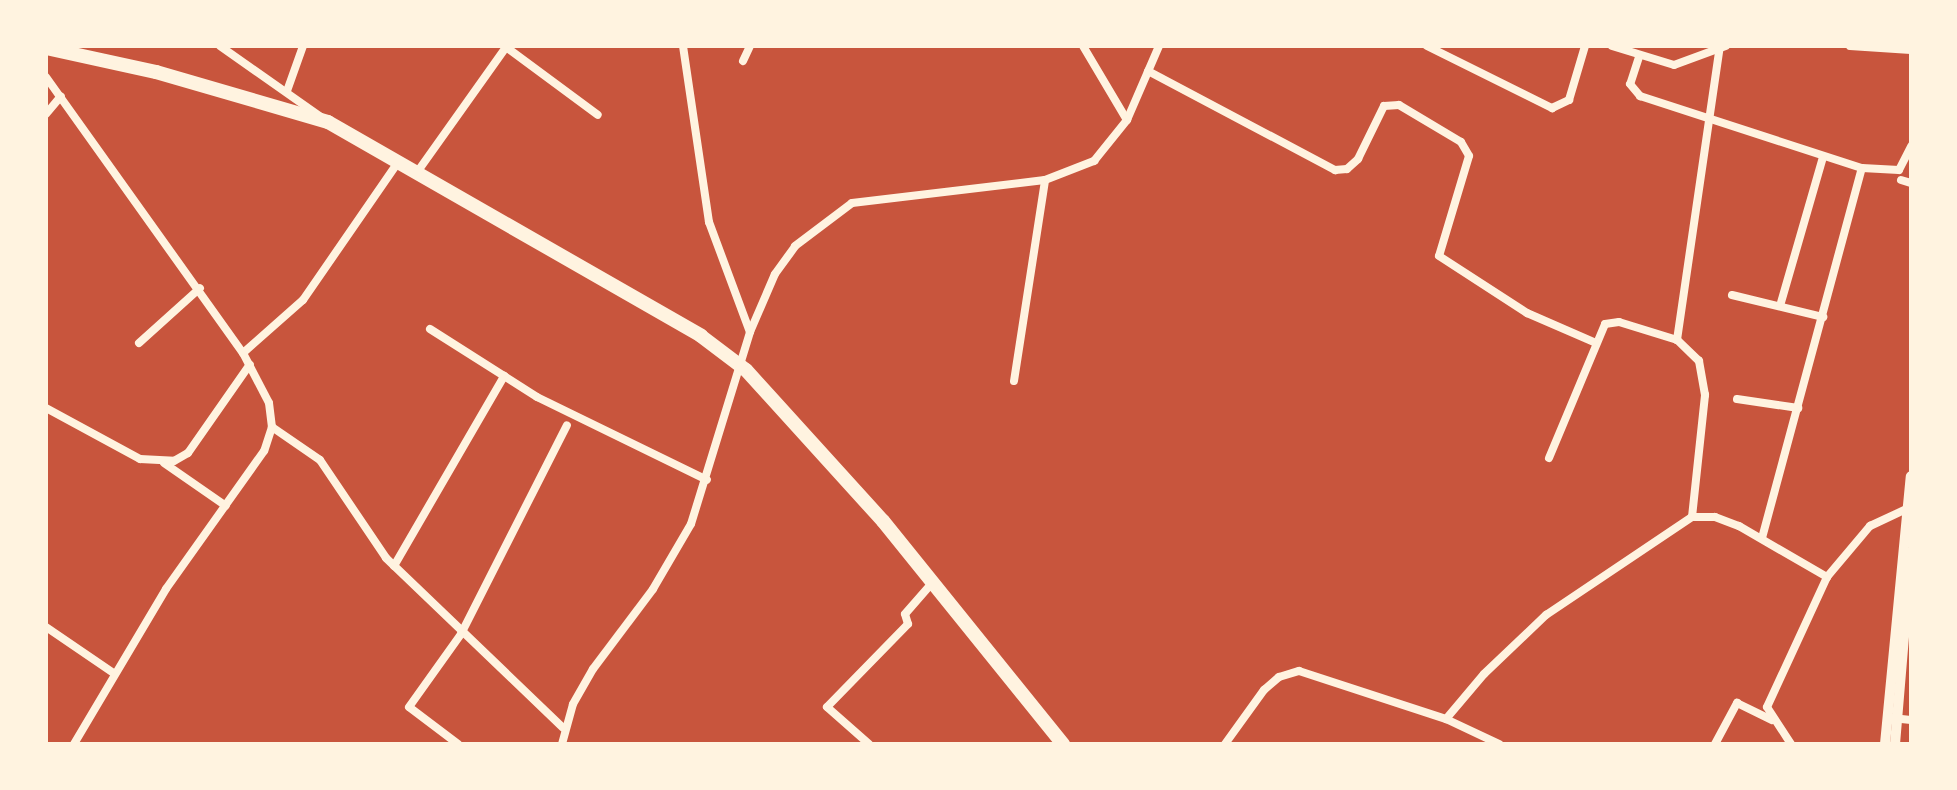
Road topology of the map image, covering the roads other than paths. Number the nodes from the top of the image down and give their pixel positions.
1 (220, 46) edge
2 (303, 46) edge
3 (683, 46) edge
4 (750, 46) edge
5 (1083, 46) edge
6 (1159, 46) edge
7 (1427, 46) edge
8 (1585, 46) edge
9 (1612, 46) edge
10 (1723, 46) edge
11 (1850, 46) edge
12 (48, 47) edge
13 (506, 47) edge
14 (1911, 50) edge
15 (1639, 57) junction
16 (743, 61) dead end
17 (1148, 71) junction
18 (46, 77) edge
19 (287, 91) junction
20 (61, 96) junction
21 (46, 114) edge
22 (598, 115) dead end
23 (1707, 118) junction
24 (1127, 120) junction
25 (328, 122) junction
26 (1911, 146) edge
27 (1823, 157) junction
28 (399, 161) junction
29 (1862, 168) junction
30 (418, 171) junction
31 (1045, 180) junction
32 (200, 288) junction
33 (1732, 295) dead end
34 (1780, 306) junction
35 (1823, 317) junction
36 (430, 329) dead end
37 (750, 332) junction
38 (1677, 340) junction
39 (139, 343) dead end
40 (1596, 343) junction
41 (243, 353) junction
42 (250, 364) junction
43 (741, 365) junction
44 (504, 376) junction
45 (1014, 381) dead end
46 (1737, 399) dead end
47 (46, 408) edge
48 (1798, 408) junction
49 (567, 425) dead end
50 (272, 427) junction
51 (1549, 458) dead end
52 (164, 463) junction
53 (1911, 476) edge
54 (707, 480) junction
55 (226, 506) junction
56 (1905, 510) junction
57 (1692, 517) junction
58 (1762, 538) junction
59 (1911, 552) edge
60 (394, 566) junction
61 (1827, 577) junction
62 (932, 583) junction
63 (46, 627) edge
64 (461, 634) junction
65 (115, 674) junction
66 (1892, 718) junction
67 (1446, 719) junction
68 (1772, 720) junction
69 (1911, 720) edge
70 (563, 728) junction
71 (74, 744) edge
72 (458, 744) edge
73 (562, 744) edge
74 (869, 744) edge
75 (1063, 744) edge
76 (1225, 744) edge
77 (1499, 744) edge
78 (1715, 744) edge
79 (1791, 744) edge
80 (1885, 744) edge
81 (1895, 744) edge

1 - 19 street
2 - 19 street
3 - 37 street
4 - 16 street
5 - 24 street
6 - 17 street
7 - 8 street
9 - 15 street
10 - 15 street
10 - 23 street
11 - 14 street
12 - 25 main road
13 - 22 street
13 - 30 street
15 - 23 street
17 - 24 street
17 - 40 street
18 - 20 street
19 - 25 street
20 - 21 street
20 - 32 street
23 - 27 street
23 - 38 street
24 - 31 street
25 - 28 main road
26 - 29 street
27 - 29 street
27 - 34 street
28 - 30 main road
28 - 41 street
29 - 35 street
30 - 43 main road
31 - 37 street
31 - 45 street
32 - 39 street
32 - 41 street
33 - 34 street
34 - 35 street
35 - 48 street
36 - 44 street
37 - 43 street
38 - 40 street
38 - 57 street
40 - 51 street
41 - 42 street
42 - 50 street
42 - 52 street
43 - 54 street
43 - 62 main road
44 - 54 street
44 - 60 street
46 - 48 street
47 - 52 street
48 - 58 street
49 - 64 street
50 - 55 street
50 - 60 street
52 - 55 street
53 - 56 street
54 - 70 street
55 - 65 street
56 - 61 street
56 - 66 street
57 - 58 street
57 - 67 street
58 - 61 street
59 - 66 street
60 - 64 street
61 - 68 street
62 - 74 street
62 - 75 main road
63 - 65 street
64 - 70 street
64 - 72 street
65 - 71 street
66 - 69 street
66 - 80 street
66 - 81 street
67 - 76 street
67 - 77 street
68 - 78 street
68 - 79 street
70 - 73 street

